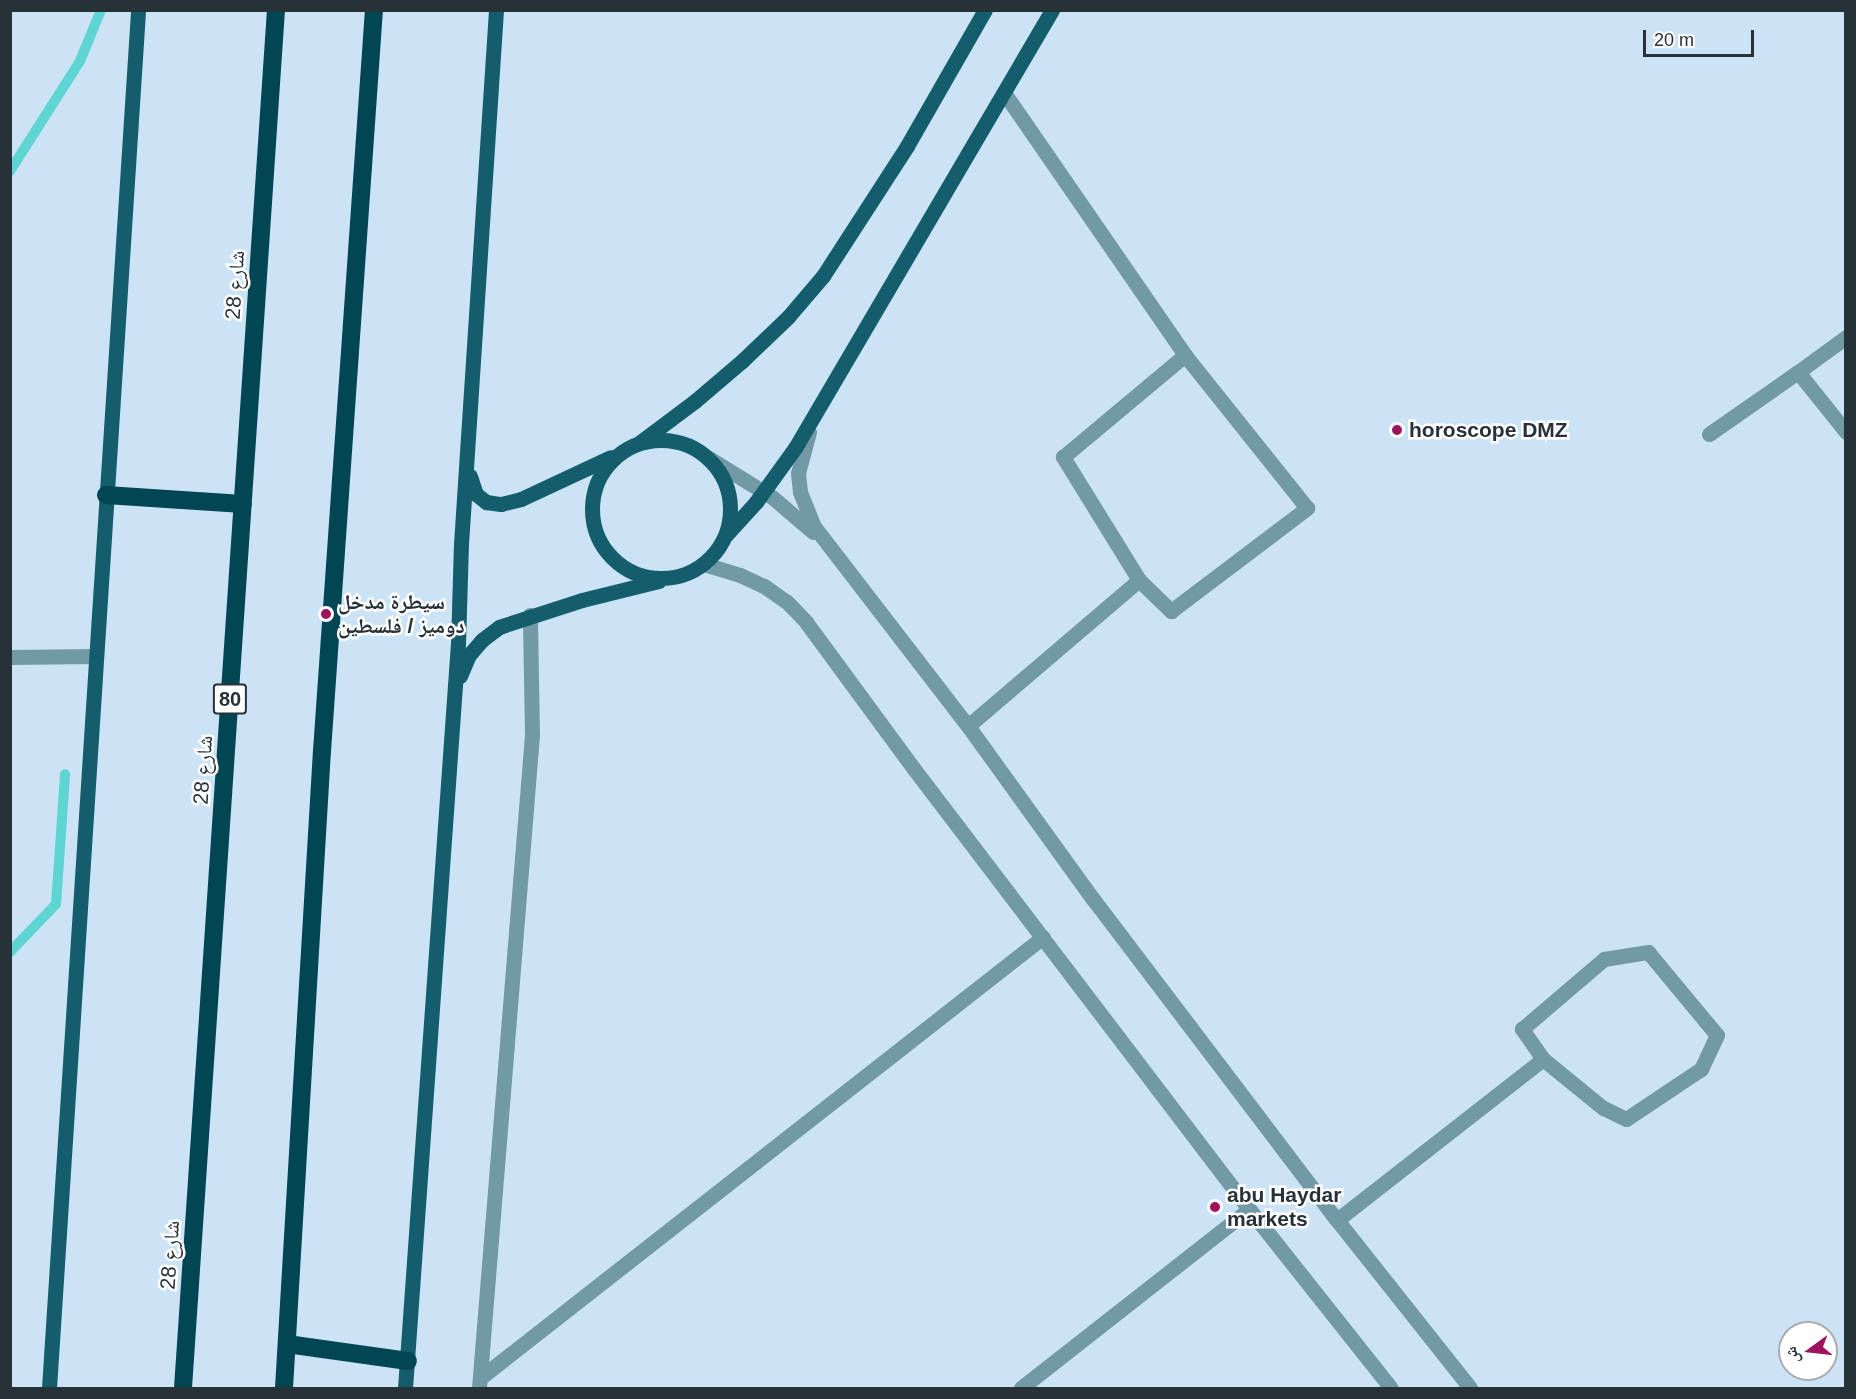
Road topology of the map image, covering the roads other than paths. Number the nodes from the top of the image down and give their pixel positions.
1 (138, 10) edge
2 (276, 10) edge
3 (374, 10) edge
4 (496, 10) edge
5 (985, 10) edge
6 (1052, 10) edge
7 (1004, 93) junction
8 (1845, 337) edge
9 (1185, 355) junction
10 (1798, 372) junction
11 (813, 419) junction
12 (1845, 432) edge
13 (1709, 434) dead end
14 (468, 435) junction
15 (639, 443) junction
16 (619, 453) junction
17 (707, 457) junction
18 (764, 491) junction
19 (106, 495) junction
20 (243, 504) junction
21 (726, 535) junction
22 (704, 564) junction
23 (846, 567) junction
24 (672, 578) junction
25 (1139, 580) junction
26 (530, 615) junction
27 (95, 656) junction
28 (10, 657) edge
29 (453, 708) junction
30 (968, 726) junction
31 (1043, 937) junction
32 (1543, 1059) junction
33 (1249, 1209) junction
34 (1337, 1220) junction
35 (287, 1344) junction
36 (408, 1360) junction
37 (480, 1383) edge
38 (49, 1389) edge
39 (183, 1389) edge
40 (284, 1389) edge
41 (405, 1389) edge
42 (1021, 1389) edge
43 (1391, 1389) edge
44 (1470, 1389) edge

1 - 19 main road
2 - 20 highway, شارع 28 / 80
3 - 35 highway
4 - 14 main road
5 - 15 main road
6 - 7 main road
7 - 9 street
7 - 11 main road
8 - 10 street
9 - 25 street
9 - 25 street
10 - 12 street
10 - 13 street
11 - 18 main road
11 - 23 street
14 - 16 main road
14 - 29 main road
15 - 16 main road
15 - 17 main road
16 - 24 main road
17 - 18 street
17 - 21 main road
18 - 21 main road
18 - 23 street
19 - 20 highway
19 - 27 main road
20 - 39 highway, شارع 28 / 80
21 - 22 main road
22 - 24 main road
22 - 31 street
23 - 30 street
24 - 26 main road
25 - 30 street
26 - 29 main road
26 - 37 street
27 - 28 street
27 - 38 main road
29 - 36 main road
30 - 34 street
31 - 33 street
31 - 37 street
32 - 32 street
32 - 34 street
33 - 42 street
33 - 43 street
34 - 44 street
35 - 36 highway
35 - 40 highway
36 - 41 main road

